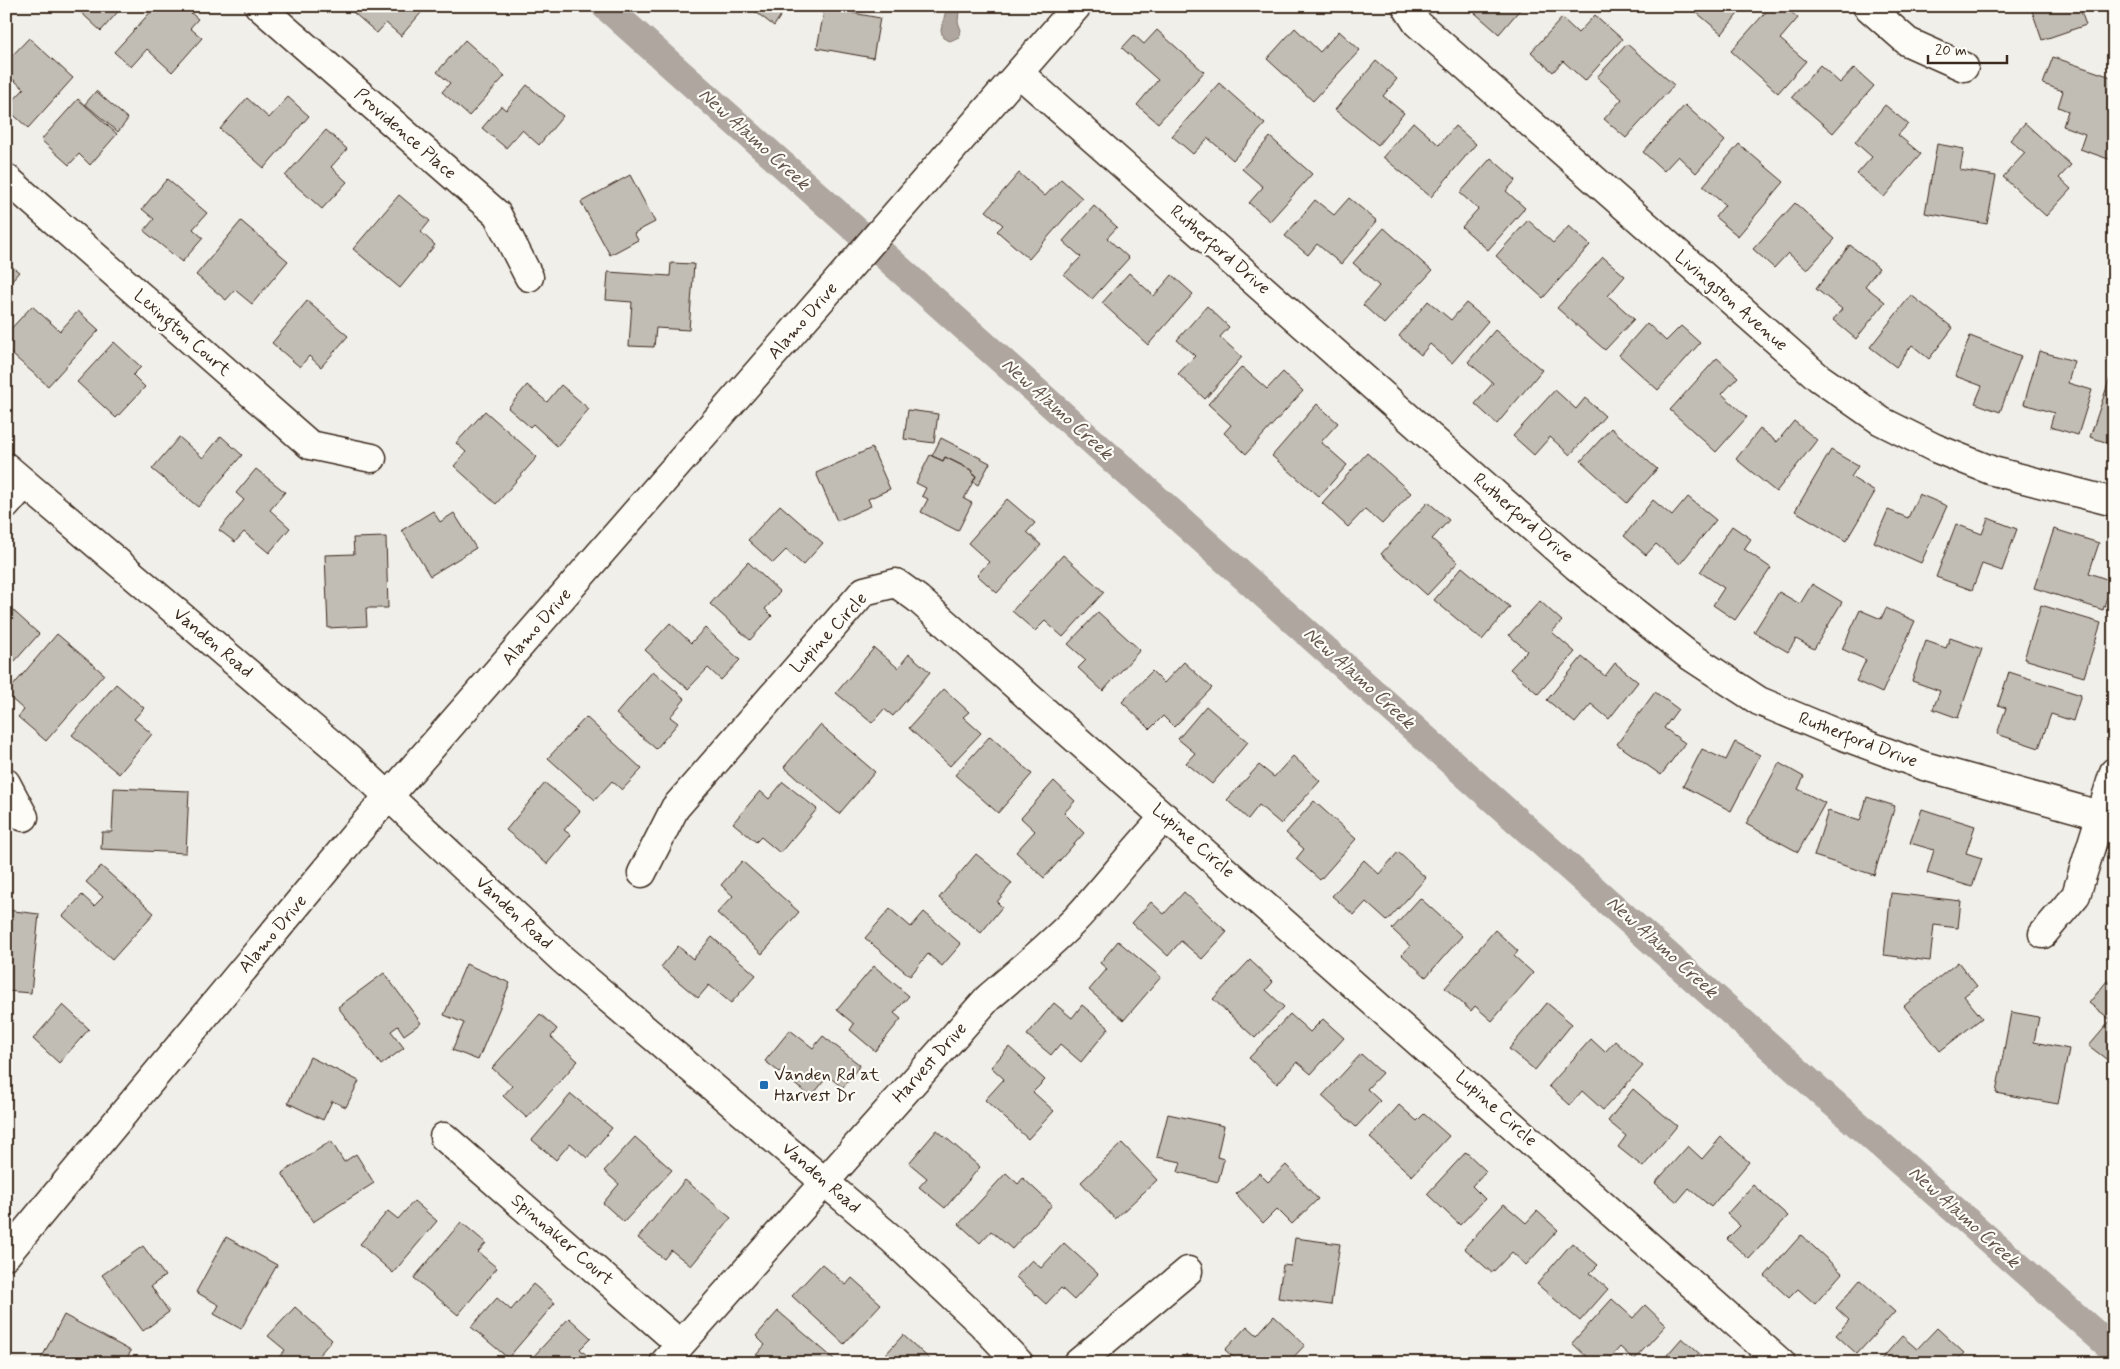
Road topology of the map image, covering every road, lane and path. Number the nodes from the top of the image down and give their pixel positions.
1 (258, 6) edge
2 (1077, 6) edge
3 (1406, 6) edge
4 (1867, 6) edge
5 (1964, 67) dead end
6 (1019, 73) junction
7 (6, 178) edge
8 (529, 277) dead end
9 (372, 458) dead end
10 (16, 475) edge
11 (2114, 502) edge
12 (6, 505) edge
13 (2114, 772) edge
14 (6, 783) edge
15 (389, 796) junction
16 (24, 817) dead end
17 (1165, 817) junction
18 (2108, 817) edge
19 (642, 873) dead end
20 (2043, 934) dead end
21 (444, 1136) dead end
22 (825, 1181) junction
23 (6, 1255) edge
24 (1188, 1271) dead end
25 (672, 1353) edge
26 (1019, 1363) edge
27 (1078, 1363) edge
28 (1781, 1363) edge

1 - 8 street, Providence Place
2 - 6 street, Alamo Drive
3 - 11 street, Livingston Avenue
4 - 5 street
6 - 15 street, Alamo Drive
6 - 18 street, Rutherford Drive
7 - 9 street, Lexington Court
10 - 12 street
10 - 15 street, Vanden Road
13 - 18 street
14 - 16 street
15 - 22 street, Vanden Road
15 - 23 street, Alamo Drive
17 - 19 street, Lupine Circle
17 - 22 street, Harvest Drive
17 - 28 street, Lupine Circle
18 - 20 street
21 - 25 street, Spinnaker Court
22 - 25 street, Harvest Drive
22 - 26 street, Vanden Road
24 - 27 street

